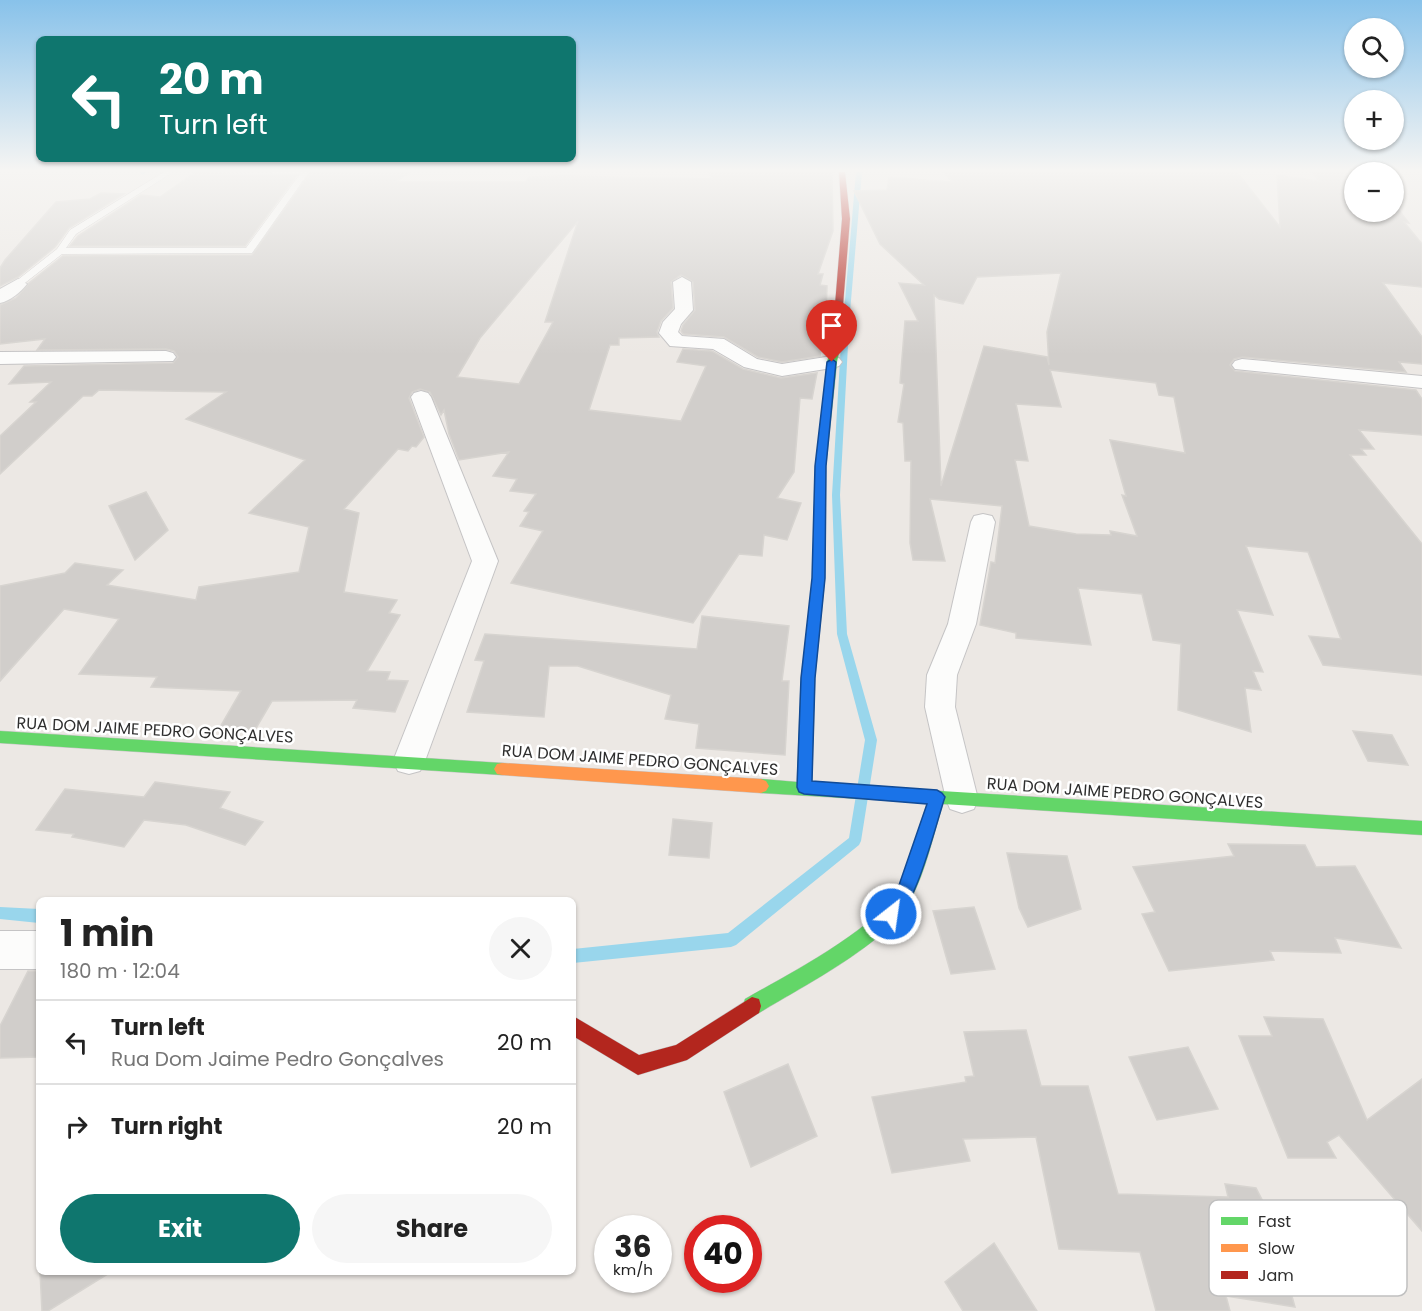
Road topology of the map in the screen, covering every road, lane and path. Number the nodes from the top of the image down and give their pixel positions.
1 (72, 233) edge
2 (262, 233) edge
3 (845, 233) edge
4 (60, 251) junction
5 (682, 282) dead end
6 (18, 284) joint
7 (0, 298) edge
8 (166, 357) dead end
9 (0, 358) edge
10 (832, 362) junction
11 (1242, 364) dead end
12 (1422, 382) edge
13 (421, 397) dead end
14 (983, 522) dead end
15 (0, 737) edge
16 (409, 761) junction
17 (809, 788) junction
18 (942, 798) junction
19 (1422, 828) edge
20 (0, 950) edge
21 (36, 950) edge
22 (576, 1027) edge

1 - 4 lane
2 - 4 lane
3 - 10 street
4 - 6 lane
5 - 10 street
6 - 7 street
8 - 9 street
10 - 17 street
11 - 12 street
13 - 16 street
14 - 18 street
15 - 16 street, RUA DOM JAIME PEDRO GONÇALVES
16 - 17 street, RUA DOM JAIME PEDRO GONÇALVES
17 - 18 street, RUA DOM JAIME PEDRO GONÇALVES
18 - 19 street, RUA DOM JAIME PEDRO GONÇALVES
18 - 22 street
20 - 21 street

